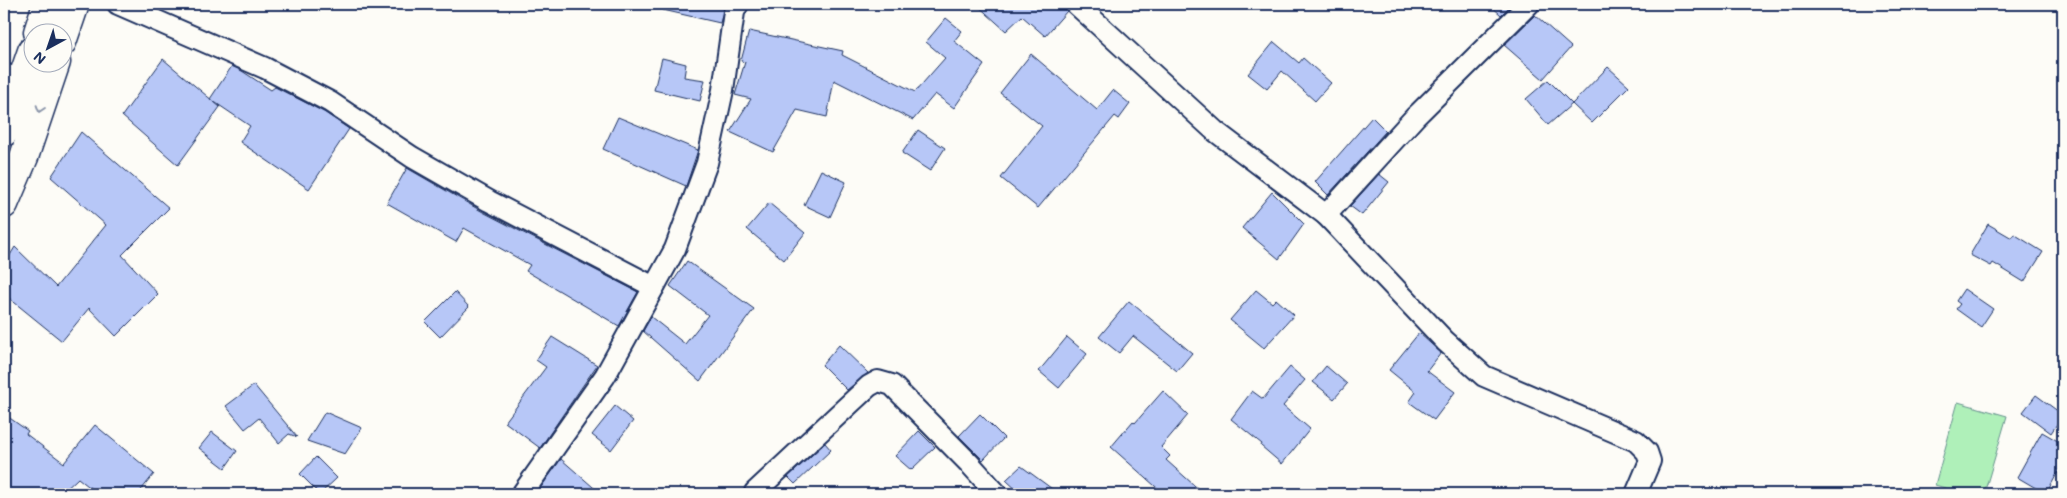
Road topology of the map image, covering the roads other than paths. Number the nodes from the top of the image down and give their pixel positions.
1 (47, 4) edge
2 (75, 4) edge
3 (118, 4) edge
4 (738, 4) edge
5 (1076, 4) edge
6 (1529, 4) edge
7 (41, 22) edge
8 (69, 22) edge
9 (22, 65) edge
10 (51, 72) edge
11 (13, 78) edge
12 (4, 132) edge
13 (14, 153) edge
14 (4, 204) edge
15 (1326, 216) junction
16 (654, 286) junction
17 (754, 492) dead end
18 (522, 494) edge
19 (997, 494) edge
20 (1636, 494) edge

1 - 7 highway
2 - 8 highway
3 - 16 street
4 - 16 street
5 - 15 street
6 - 15 street
9 - 11 highway
10 -> 13 highway
11 - 12 highway
13 - 14 highway
15 - 20 street
16 - 18 street
17 - 19 street

